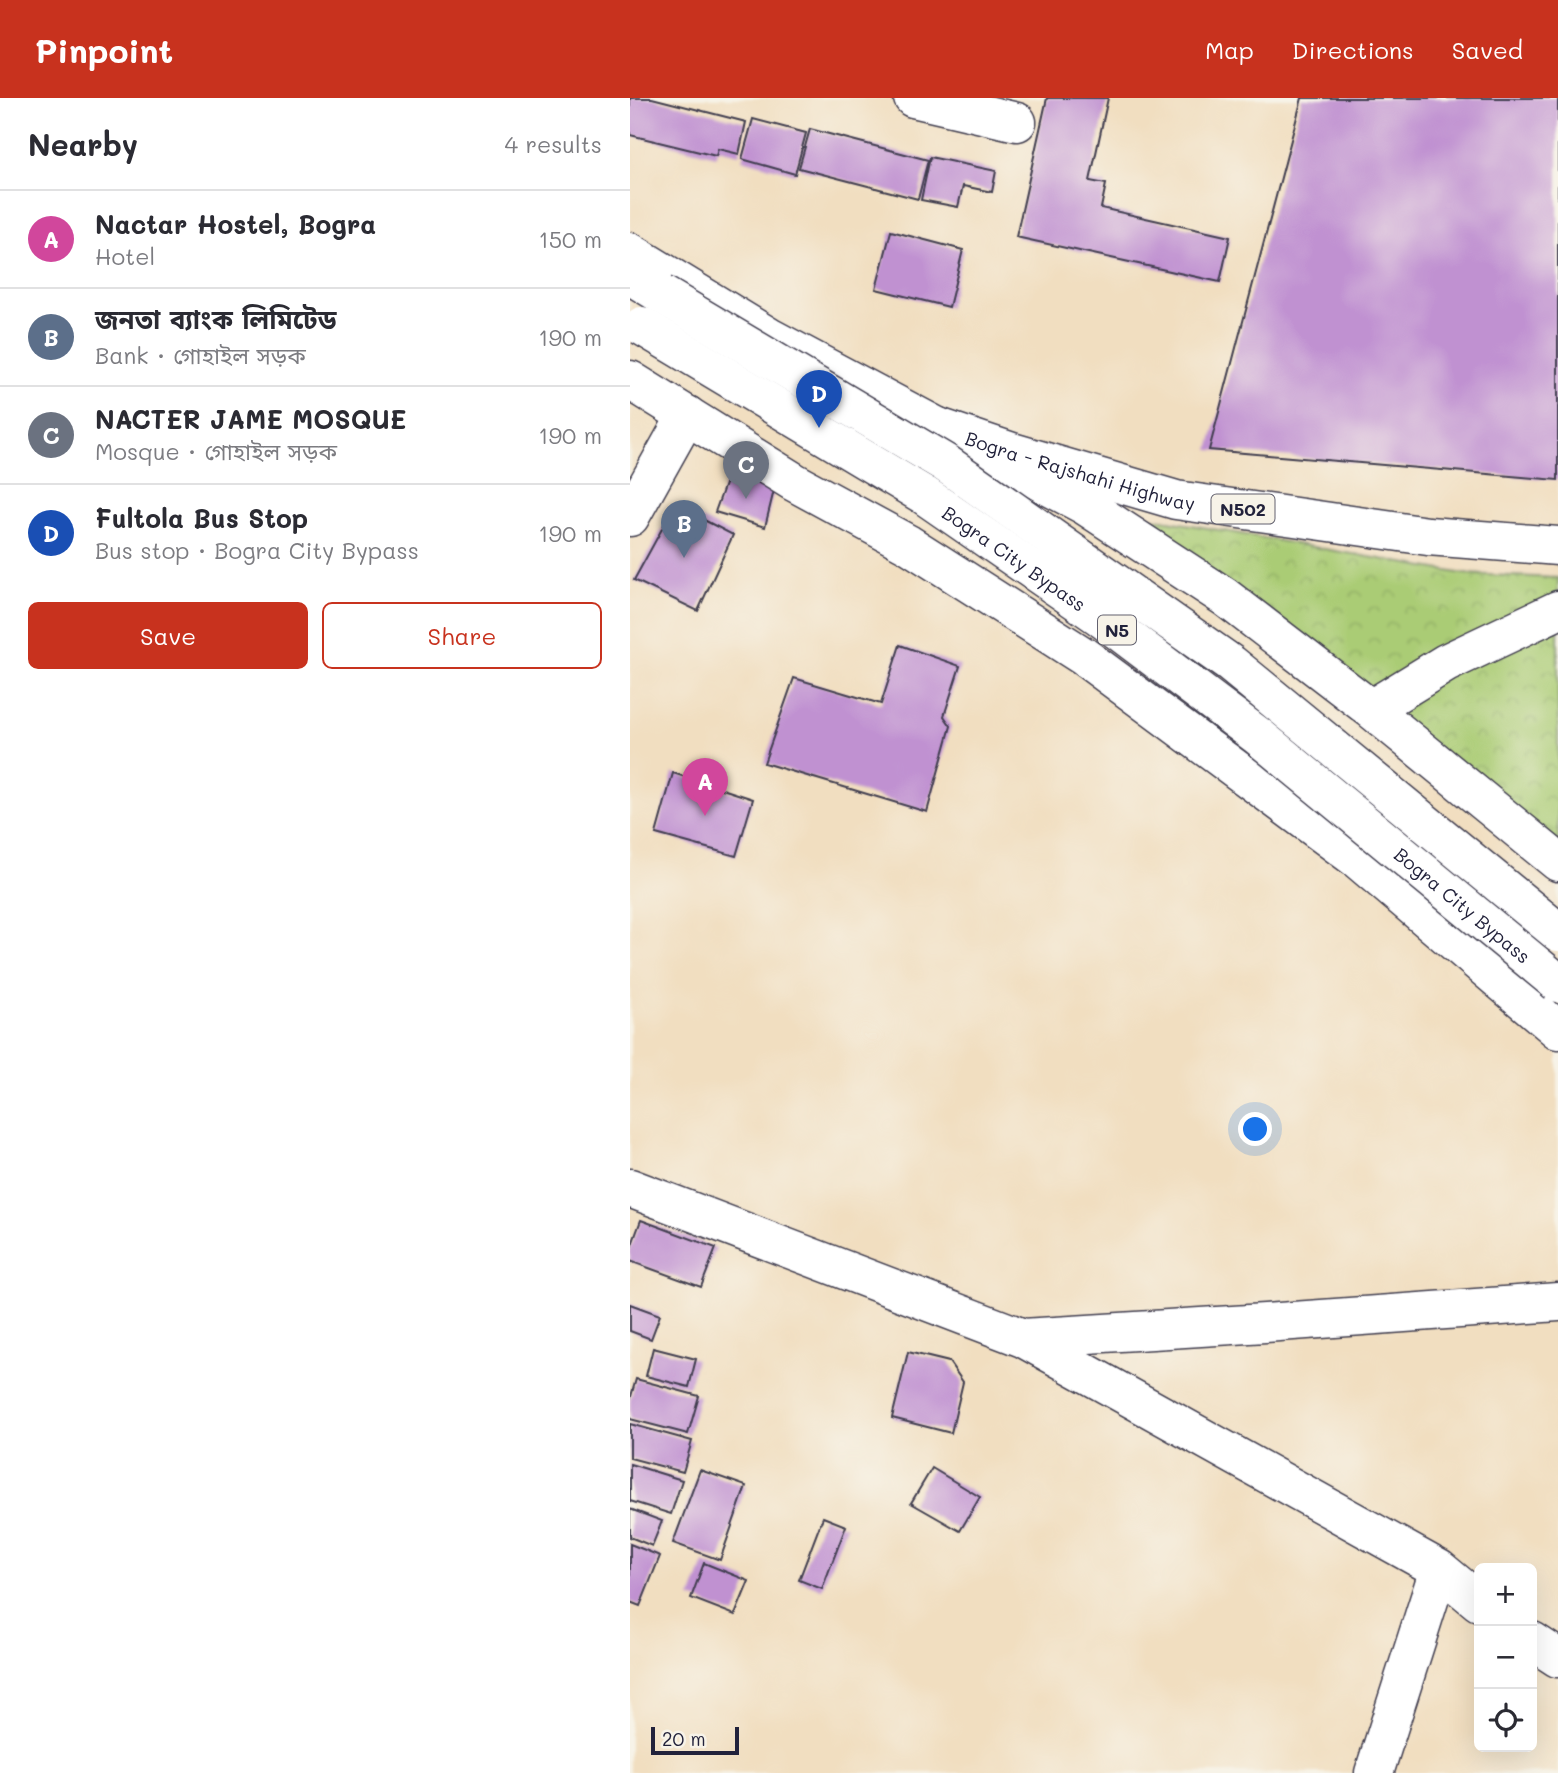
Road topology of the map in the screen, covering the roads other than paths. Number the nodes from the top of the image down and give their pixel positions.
1 (913, 98) edge
2 (1017, 122) dead end
3 (630, 253) edge
4 (645, 284) edge
5 (636, 323) edge
6 (630, 380) edge
7 (687, 415) junction
8 (938, 427) junction
9 (630, 517) edge
10 (1558, 546) edge
11 (1558, 610) edge
12 (1371, 709) junction
13 (1415, 744) junction
14 (1338, 845) junction
15 (1558, 862) edge
16 (1558, 932) edge
17 (1558, 983) edge
18 (1558, 1030) edge
19 (630, 1188) edge
20 (1558, 1302) edge
21 (1023, 1338) junction
22 (1439, 1569) junction
23 (1474, 1598) edge
24 (1537, 1645) edge
25 (1558, 1658) edge
26 (1374, 1773) edge

1 - 2 main road
3 - 8 main road
4 - 16 main road, Bogra City Bypass / N5, bridge
5 - 17 main road, Bogra City Bypass / N5, bridge
6 - 7 main road
7 - 9 main road
7 - 14 main road
8 - 10 main road, Bogra - Rajshahi Highway / N502
8 - 12 main road
11 - 12 main road
12 - 13 main road
13 - 14 main road
13 - 15 main road
14 - 18 main road
19 - 21 main road
20 - 21 main road
21 - 22 main road
22 - 23 main road
22 - 26 main road
24 - 25 main road

